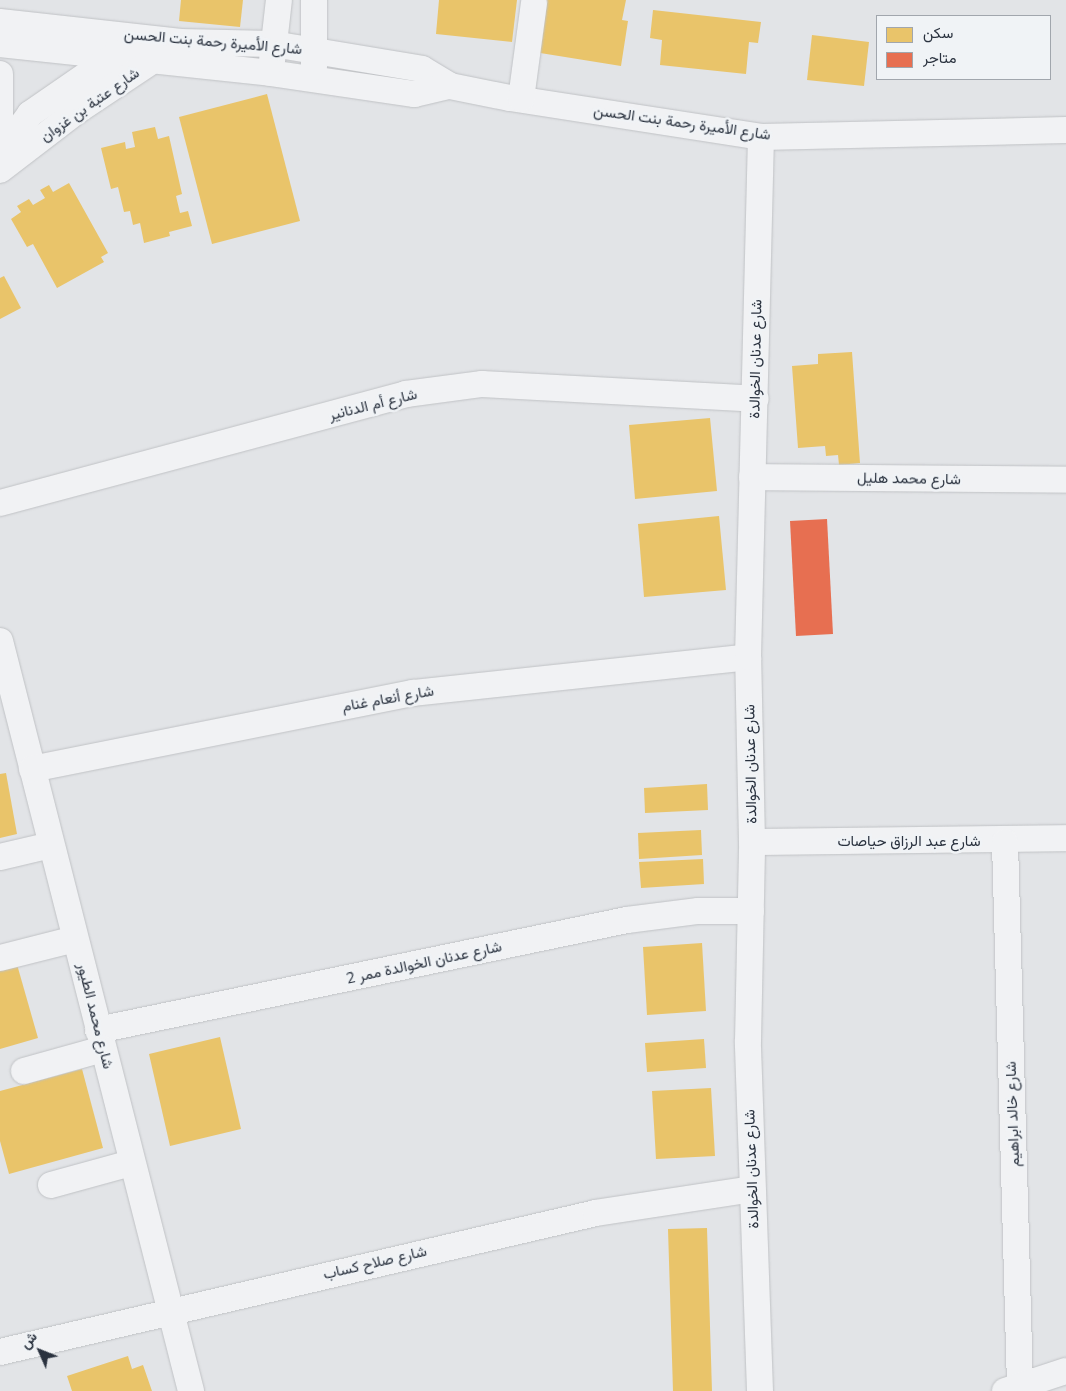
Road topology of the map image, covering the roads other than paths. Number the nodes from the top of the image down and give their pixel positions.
1 (279, 0) edge
2 (314, 0) edge
3 (534, 2) dead end
4 (0, 22) edge
5 (143, 37) junction
6 (181, 42) junction
7 (0, 44) edge
8 (273, 44) junction
9 (315, 51) junction
10 (111, 57) junction
11 (152, 61) junction
12 (270, 73) junction
13 (0, 74) edge
14 (314, 81) junction
15 (450, 86) junction
16 (521, 99) junction
17 (1066, 130) edge
18 (0, 132) edge
19 (761, 137) junction
20 (0, 155) edge
21 (0, 170) edge
22 (756, 398) junction
23 (752, 477) junction
24 (1066, 480) edge
25 (0, 503) edge
26 (0, 641) edge
27 (748, 657) junction
28 (5, 675) edge
29 (32, 769) junction
30 (1066, 838) edge
31 (50, 841) junction
32 (752, 842) junction
33 (1005, 842) junction
34 (0, 848) edge
35 (0, 857) edge
36 (751, 911) junction
37 (75, 939) junction
38 (0, 958) edge
39 (101, 1040) junction
40 (24, 1071) dead end
41 (131, 1163) junction
42 (51, 1185) dead end
43 (752, 1189) junction
44 (170, 1310) junction
45 (0, 1352) edge
46 (1066, 1371) edge
47 (1013, 1388) edge
48 (191, 1391) edge
49 (760, 1391) edge

1 - 8 street
2 - 9 street
3 - 16 street
4 - 5 street, شارع الأميرة رحمة بنت الحسن
5 - 6 street, شارع الأميرة رحمة بنت الحسن
5 - 10 street, شارع عتبة بن غزوان
6 - 8 street, شارع الأميرة رحمة بنت الحسن
6 - 11 street, شارع عتبة بن غزوان
7 - 10 street, شارع الأميرة رحمة بنت الحسن
8 - 9 street, شارع الأميرة رحمة بنت الحسن
8 - 12 street
9 - 14 street
9 - 15 street, شارع الأميرة رحمة بنت الحسن
10 - 11 street, شارع الأميرة رحمة بنت الحسن
10 - 20 street, شارع عتبة بن غزوان
11 - 12 street, شارع الأميرة رحمة بنت الحسن
11 - 21 street, شارع عتبة بن غزوان
12 - 14 street, شارع الأميرة رحمة بنت الحسن
13 - 18 street
14 - 15 street, شارع الأميرة رحمة بنت الحسن
15 - 16 street, شارع الأميرة رحمة بنت الحسن
16 - 19 street, شارع الأميرة رحمة بنت الحسن
17 - 19 street, شارع الأميرة رحمة بنت الحسن
19 - 22 street, شارع عدنان الخوالدة
22 - 23 street, شارع عدنان الخوالدة
22 - 25 street, شارع أم الدنانير
23 - 24 street, شارع محمد هليل
23 - 27 street, شارع عدنان الخوالدة
26 - 28 street, شارع محمد الطيور
27 - 29 street, شارع أنعام غنام
27 - 32 street, شارع عدنان الخوالدة
28 - 29 street, شارع محمد الطيور
29 - 31 street, شارع محمد الطيور
30 - 33 street, شارع عبد الرزاق حياصات
31 - 34 street
31 - 35 street
31 - 37 street, شارع محمد الطيور
32 - 33 street, شارع عبد الرزاق حياصات
32 - 36 street, شارع عدنان الخوالدة
33 - 47 street, شارع خالد ابراهيم
36 - 39 street, شارع عدنان الخوالدة ممر 2
36 - 43 street, شارع عدنان الخوالدة
37 - 38 street
37 - 39 street, شارع محمد الطيور
39 - 40 street, شارع عدنان الخوالدة ممر 2
39 - 41 street, شارع محمد الطيور
41 - 42 street
41 - 44 street, شارع محمد الطيور
43 - 44 street, شارع صلاح كساب
43 - 49 street, شارع عدنان الخوالدة
44 - 45 street, شارع صلاح كساب
44 - 48 street, شارع محمد الطيور
46 - 47 street

